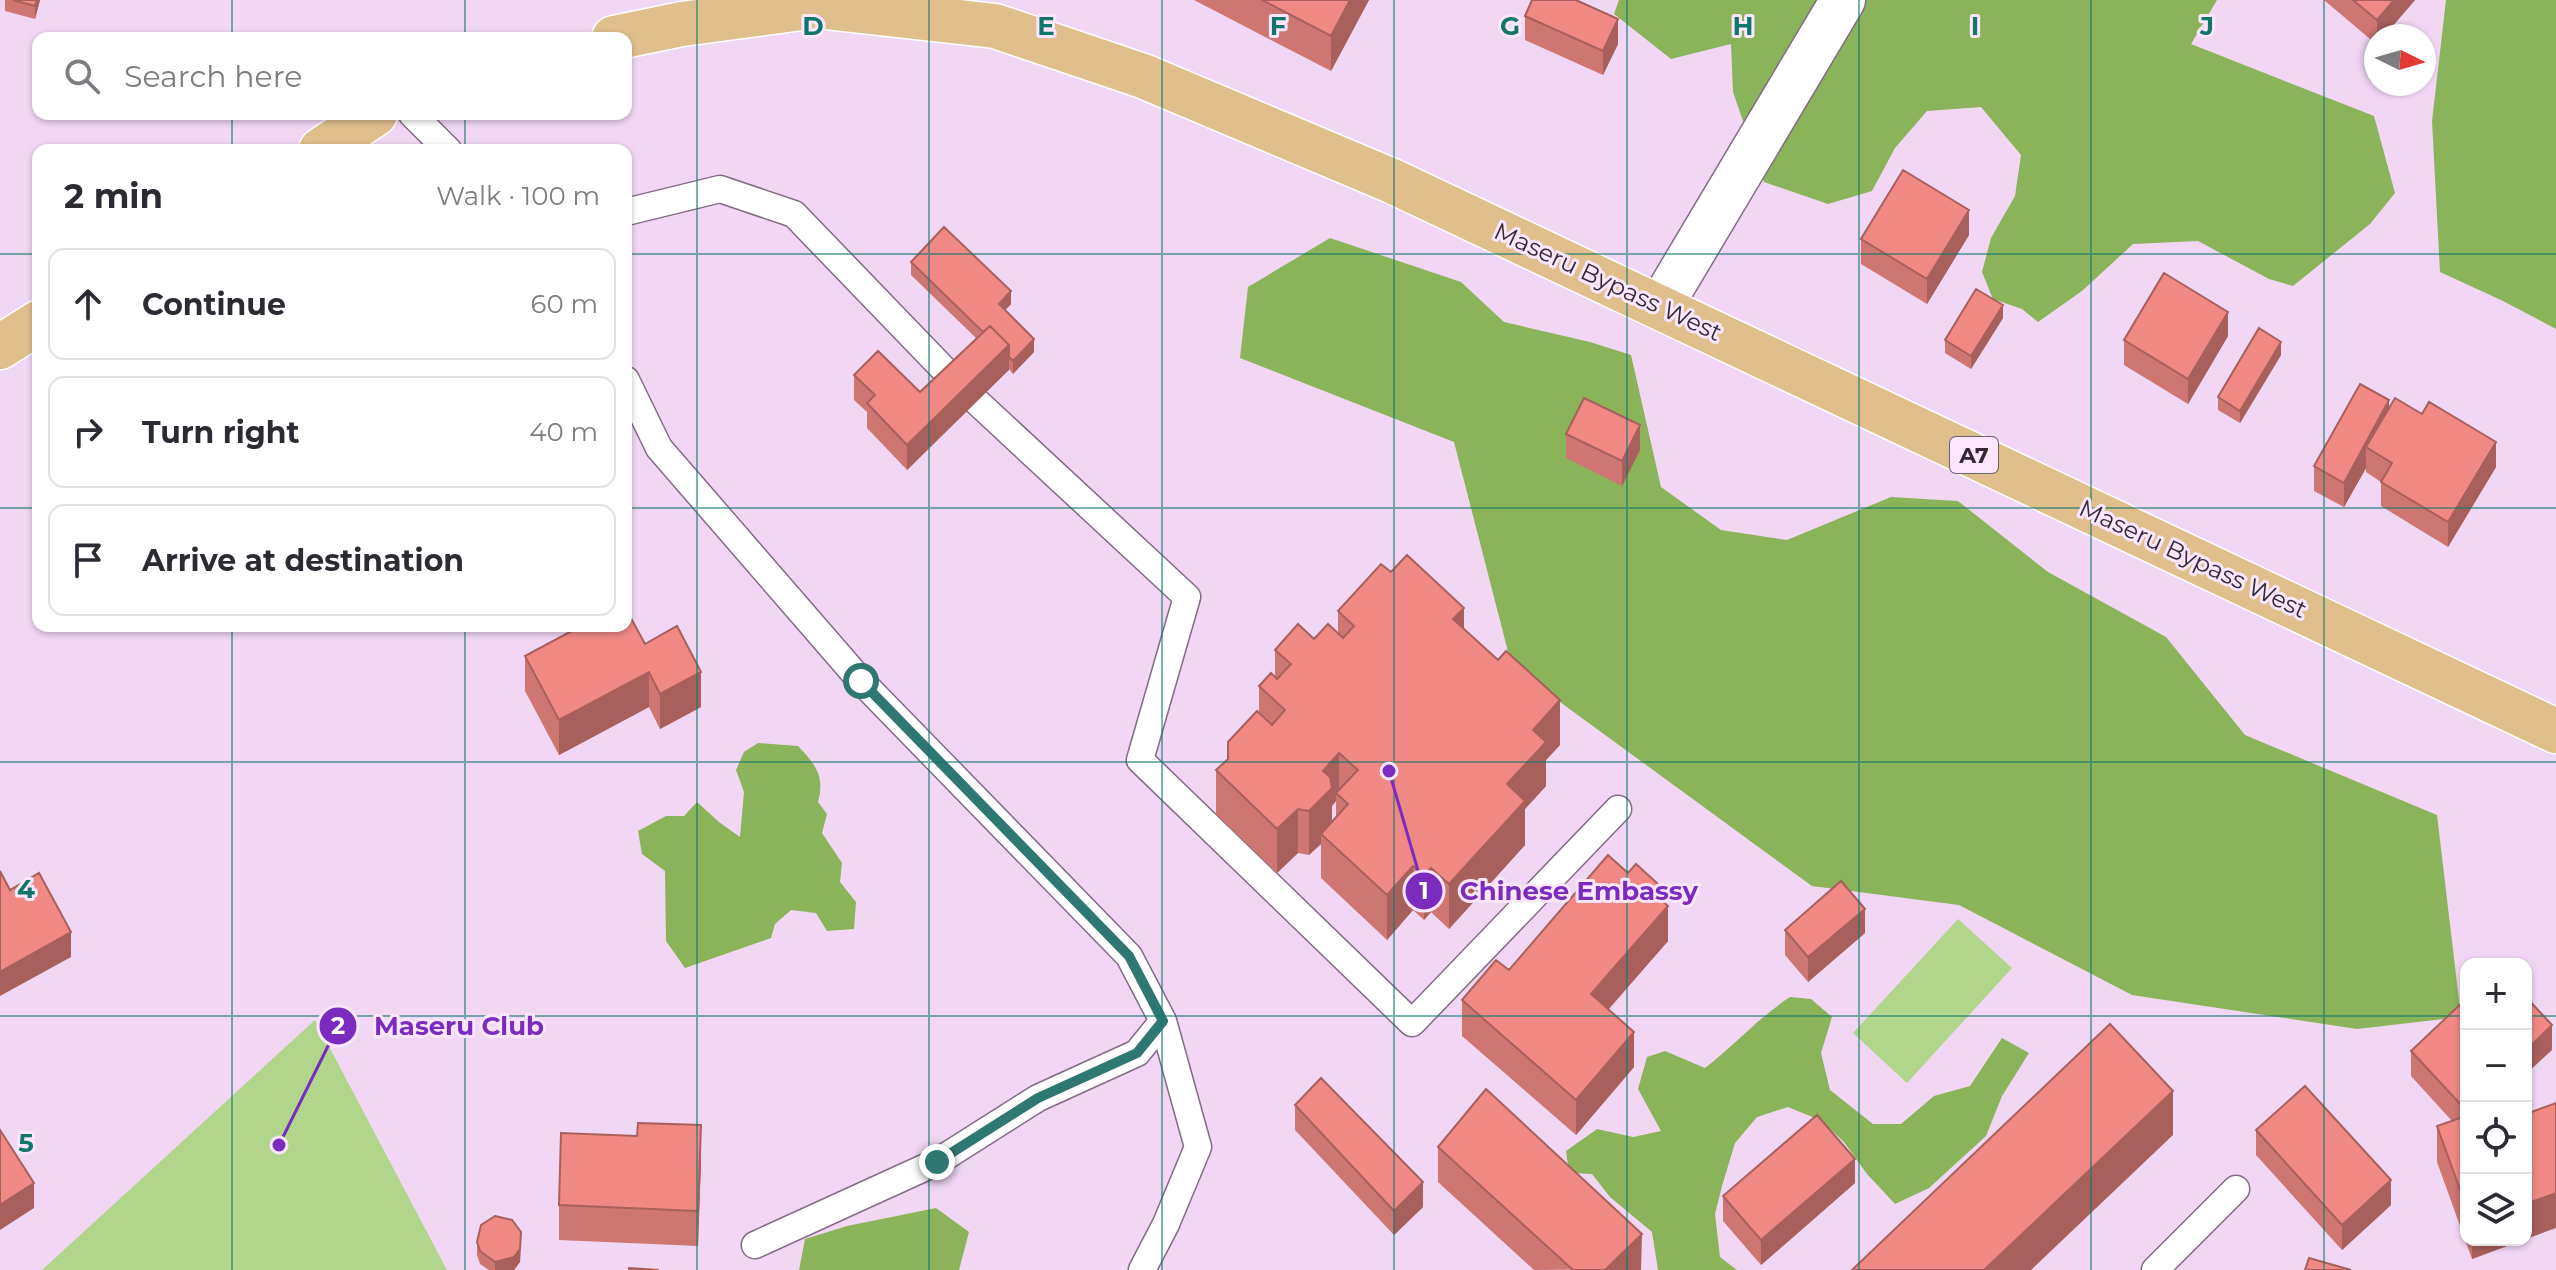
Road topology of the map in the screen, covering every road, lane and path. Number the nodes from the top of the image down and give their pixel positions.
1 (1843, 0) edge
2 (632, 34) edge
3 (366, 120) edge
4 (418, 120) edge
5 (330, 144) edge
6 (442, 144) edge
7 (632, 211) edge
8 (1660, 307) junction
9 (32, 327) edge
10 (0, 347) edge
11 (956, 382) edge
12 (632, 392) edge
13 (976, 401) edge
14 (2556, 731) edge
15 (1618, 809) dead end
16 (1163, 1021) junction
17 (2236, 1189) dead end
18 (755, 1245) dead end
19 (1142, 1270) edge
20 (2155, 1270) edge

1 - 8 street
2 - 8 main road, Maseru Bypass West / A7
3 - 5 main road
4 - 6 lane
7 - 11 lane
8 - 14 main road, Maseru Bypass West / A7
9 - 10 main road
12 - 16 lane
13 - 15 lane
16 - 18 lane
16 - 19 lane
17 - 20 lane

